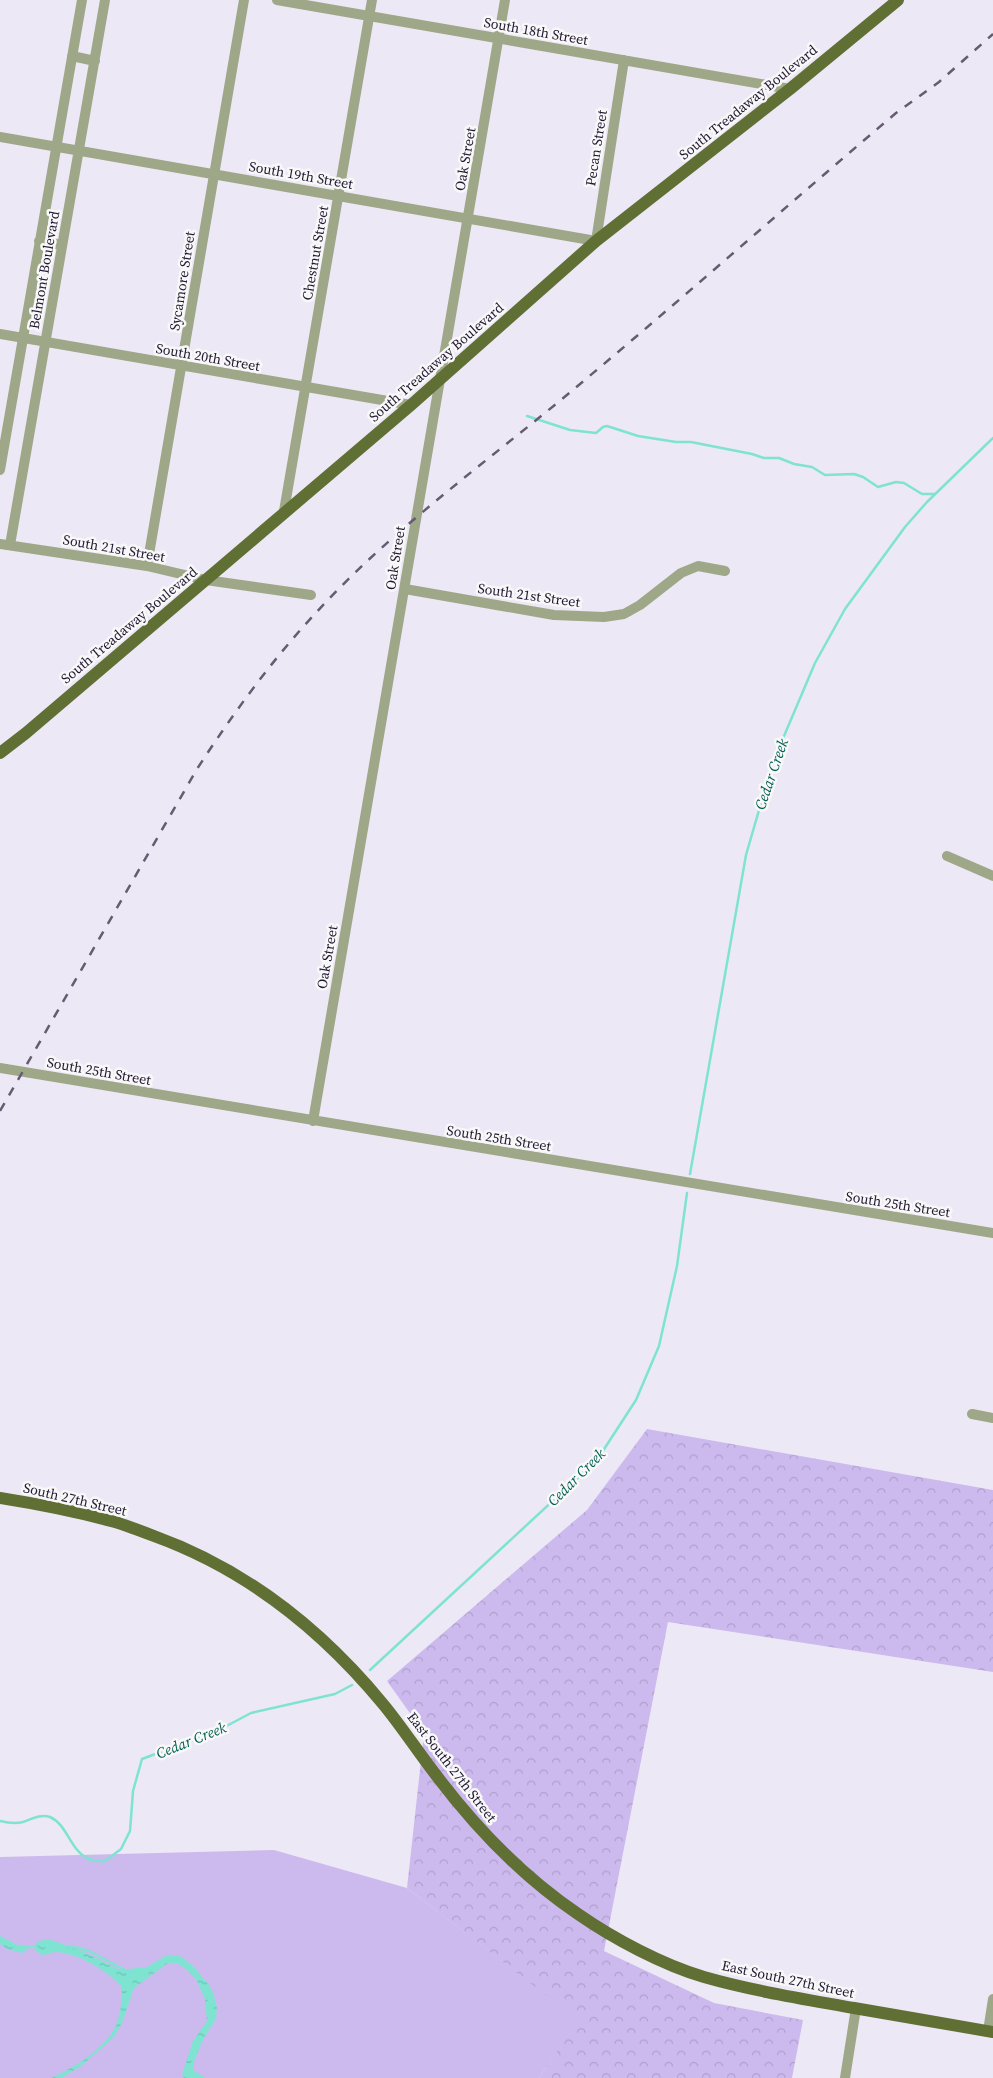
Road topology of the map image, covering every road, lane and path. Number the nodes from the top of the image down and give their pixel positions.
1 (82, 0) edge
2 (105, 0) edge
3 (244, 0) edge
4 (277, 0) edge
5 (372, 0) edge
6 (506, 0) edge
7 (898, 0) edge
8 (369, 17) junction
9 (499, 38) junction
10 (72, 56) junction
11 (624, 60) junction
12 (95, 61) junction
13 (790, 88) junction
14 (0, 137) edge
15 (56, 147) junction
16 (79, 151) junction
17 (214, 174) junction
18 (339, 196) junction
19 (468, 218) junction
20 (596, 241) junction
21 (40, 242) junction
22 (62, 245) junction
23 (0, 334) edge
24 (23, 338) junction
25 (45, 342) junction
26 (182, 366) junction
27 (439, 380) junction
28 (305, 388) junction
29 (411, 406) junction
30 (0, 470) edge
31 (284, 512) junction
32 (5, 545) edge
33 (147, 566) junction
34 (725, 570) dead end
35 (206, 580) junction
36 (405, 589) junction
37 (311, 595) dead end
38 (0, 753) edge
39 (947, 856) dead end
40 (993, 876) edge
41 (0, 1068) edge
42 (313, 1121) junction
43 (993, 1234) edge
44 (972, 1414) dead end
45 (993, 1418) edge
46 (0, 1498) edge
47 (225, 1568) joint
48 (993, 1999) edge
49 (856, 2008) junction
50 (990, 2031) edge
51 (845, 2077) edge
52 (856, 2078) edge

1 - 10 street, Belmont Boulevard
2 - 12 street, Belmont Boulevard
3 - 17 street, Sycamore Street
4 - 8 street, South 18th Street
5 - 8 street, Chestnut Street
6 - 9 street, Oak Street
7 - 13 main road, South Treadaway Boulevard
8 - 9 street, South 18th Street
8 - 18 street, Chestnut Street
9 - 11 street, South 18th Street
9 - 19 street, Oak Street
10 - 12 street
10 - 15 street, Belmont Boulevard
11 - 13 street, South 18th Street
11 - 20 street, Pecan Street
12 - 16 street, Belmont Boulevard
13 - 20 main road, South Treadaway Boulevard
14 - 15 street, South 19th Street
15 - 16 street, South 19th Street
15 - 21 street, Belmont Boulevard
16 - 17 street, South 19th Street
16 - 22 street, Belmont Boulevard
17 - 18 street, South 19th Street
17 - 26 street, Sycamore Street
18 - 19 street, South 19th Street
18 - 28 street, Chestnut Street
19 - 20 street, South 19th Street
19 - 27 street, Oak Street
20 - 27 main road, South Treadaway Boulevard
21 - 22 street
21 - 24 street, Belmont Boulevard
22 - 25 street, Belmont Boulevard
23 - 24 street, South 20th Street
24 - 25 street, South 20th Street
24 - 30 street, Belmont Boulevard
25 - 26 street, South 20th Street
25 - 32 street, Belmont Boulevard
26 - 28 street, South 20th Street
26 - 33 street, Sycamore Street
27 - 29 main road, South Treadaway Boulevard
27 - 36 street, Oak Street
28 - 29 street, South 20th Street
28 - 31 street, Chestnut Street
29 - 31 main road, South Treadaway Boulevard
31 - 35 main road, South Treadaway Boulevard
32 - 33 street, South 21st Street
33 - 35 street, South 21st Street
34 - 36 street, South 21st Street
35 - 37 street, South 21st Street
35 - 38 main road, South Treadaway Boulevard
36 - 42 street, Oak Street
39 - 40 street
41 - 42 street, South 25th Street
42 - 43 street, South 25th Street
44 - 45 street
46 - 47 main road, South 27th Street
47 - 49 main road, East South 27th Street
48 - 50 street
49 - 50 main road, East South 27th Street
49 - 51 street
51 - 52 street

